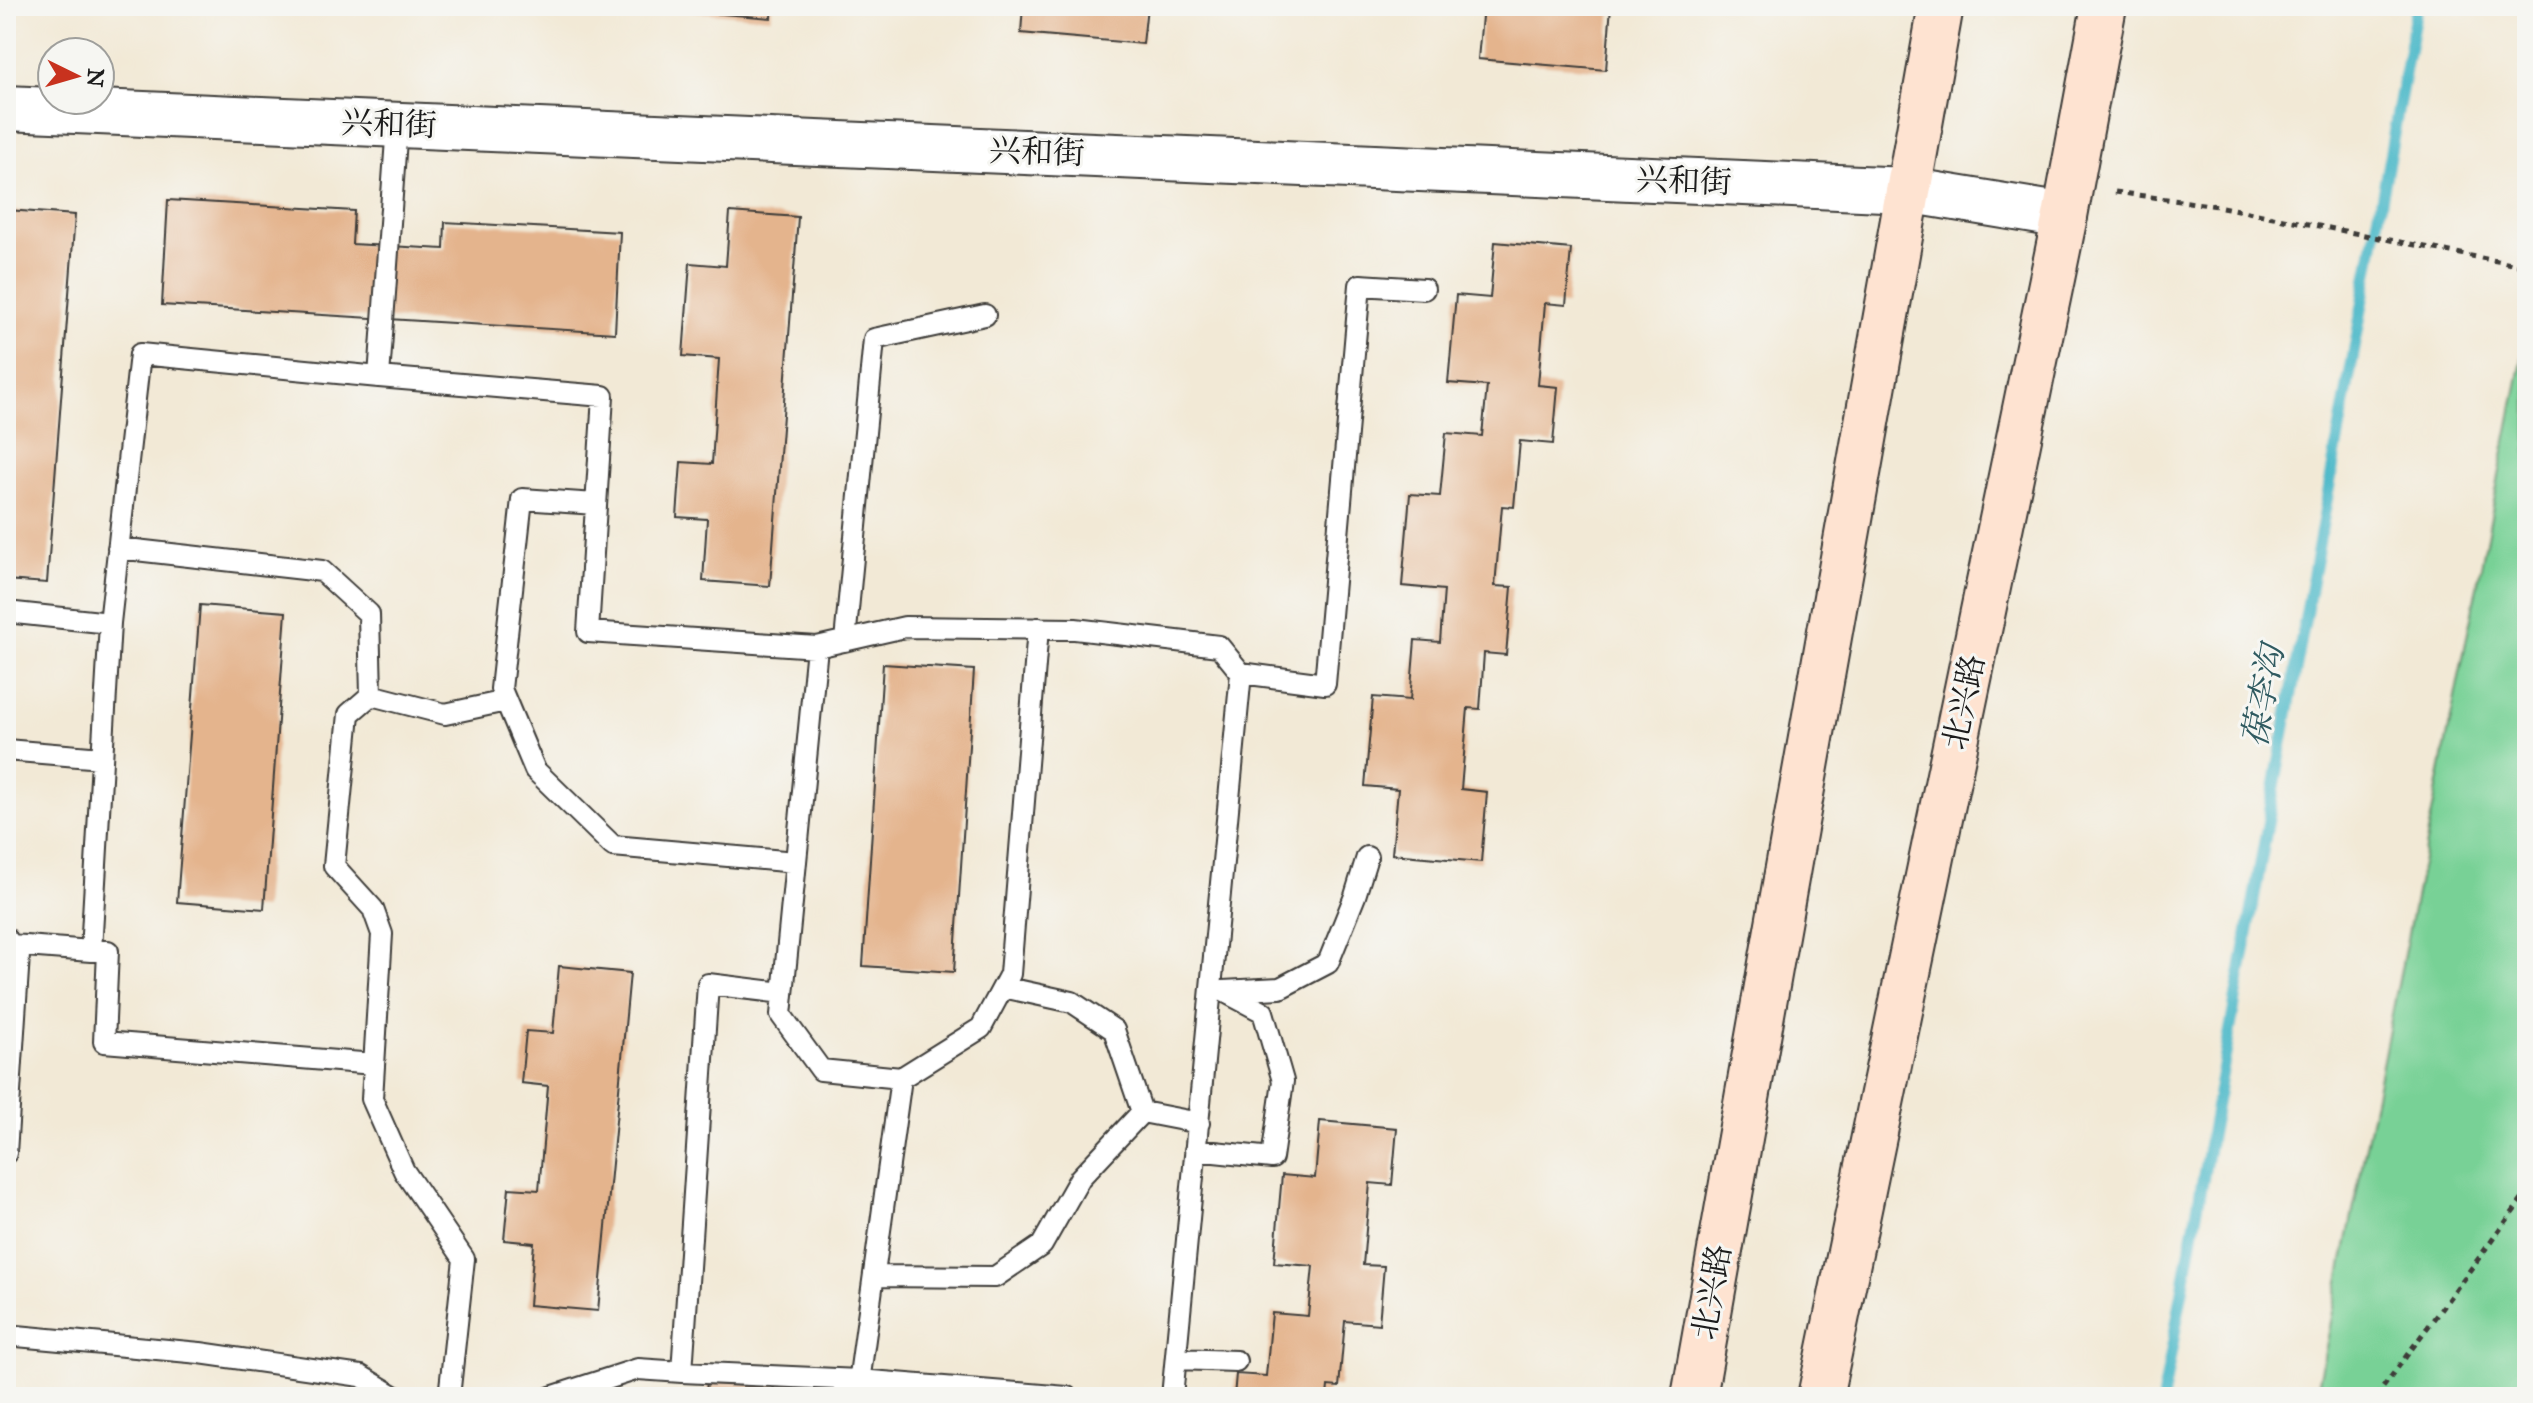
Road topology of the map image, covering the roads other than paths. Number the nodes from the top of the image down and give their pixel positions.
1 (1941, 6) edge
2 (2104, 6) edge
3 (6, 108) edge
4 (397, 125) junction
5 (1907, 190) junction
6 (2068, 202) junction
7 (1424, 289) dead end
8 (985, 315) dead end
9 (379, 377) junction
10 (596, 504) junction
11 (118, 548) junction
12 (6, 612) edge
13 (110, 623) junction
14 (1038, 628) junction
15 (845, 641) junction
16 (817, 647) junction
17 (1241, 673) junction
18 (371, 695) junction
19 (506, 701) junction
20 (6, 750) edge
21 (102, 758) junction
22 (1367, 857) dead end
23 (796, 862) junction
24 (9, 942) edge
25 (91, 951) junction
26 (1003, 987) junction
27 (783, 993) junction
28 (374, 1064) junction
29 (901, 1078) junction
30 (1142, 1112) junction
31 (1199, 1123) junction
32 (1195, 1150) junction
33 (6, 1153) edge
34 (874, 1276) junction
35 (6, 1335) edge
36 (1176, 1359) junction
37 (1236, 1361) dead end
38 (682, 1372) junction
39 (858, 1388) edge
40 (396, 1397) edge
41 (449, 1397) edge
42 (551, 1397) edge
43 (1067, 1397) edge
44 (1172, 1397) edge
45 (1694, 1397) edge
46 (1820, 1397) edge

1 - 5 main road, 北兴路
2 - 6 main road, 北兴路
3 - 4 street, 兴和街
4 - 5 street, 兴和街
4 - 9 lane
5 - 6 street, 兴和街
5 - 45 main road, 北兴路
6 - 46 main road, 北兴路
7 - 17 lane
8 - 15 lane
9 - 10 lane
9 - 11 lane
10 - 16 lane
10 - 19 lane
11 - 13 lane
11 - 18 lane
12 - 13 lane
13 - 21 lane
14 - 15 lane
14 - 17 lane
14 - 26 lane
15 - 16 lane
16 - 23 lane
17 - 31 lane
18 - 19 lane
18 - 28 lane
19 - 23 lane
20 - 21 lane
21 - 25 lane
22 - 32 lane
23 - 27 lane
24 - 25 lane
24 - 33 lane
25 - 28 lane
26 - 29 lane
26 - 30 lane
27 - 29 lane
27 - 38 lane
28 - 41 lane
29 - 34 lane
30 - 31 lane
30 - 34 lane
31 - 32 lane
32 - 36 lane
34 - 39 lane
35 - 40 lane
36 - 37 lane
36 - 44 lane
38 - 39 lane
38 - 42 lane
39 - 43 lane

